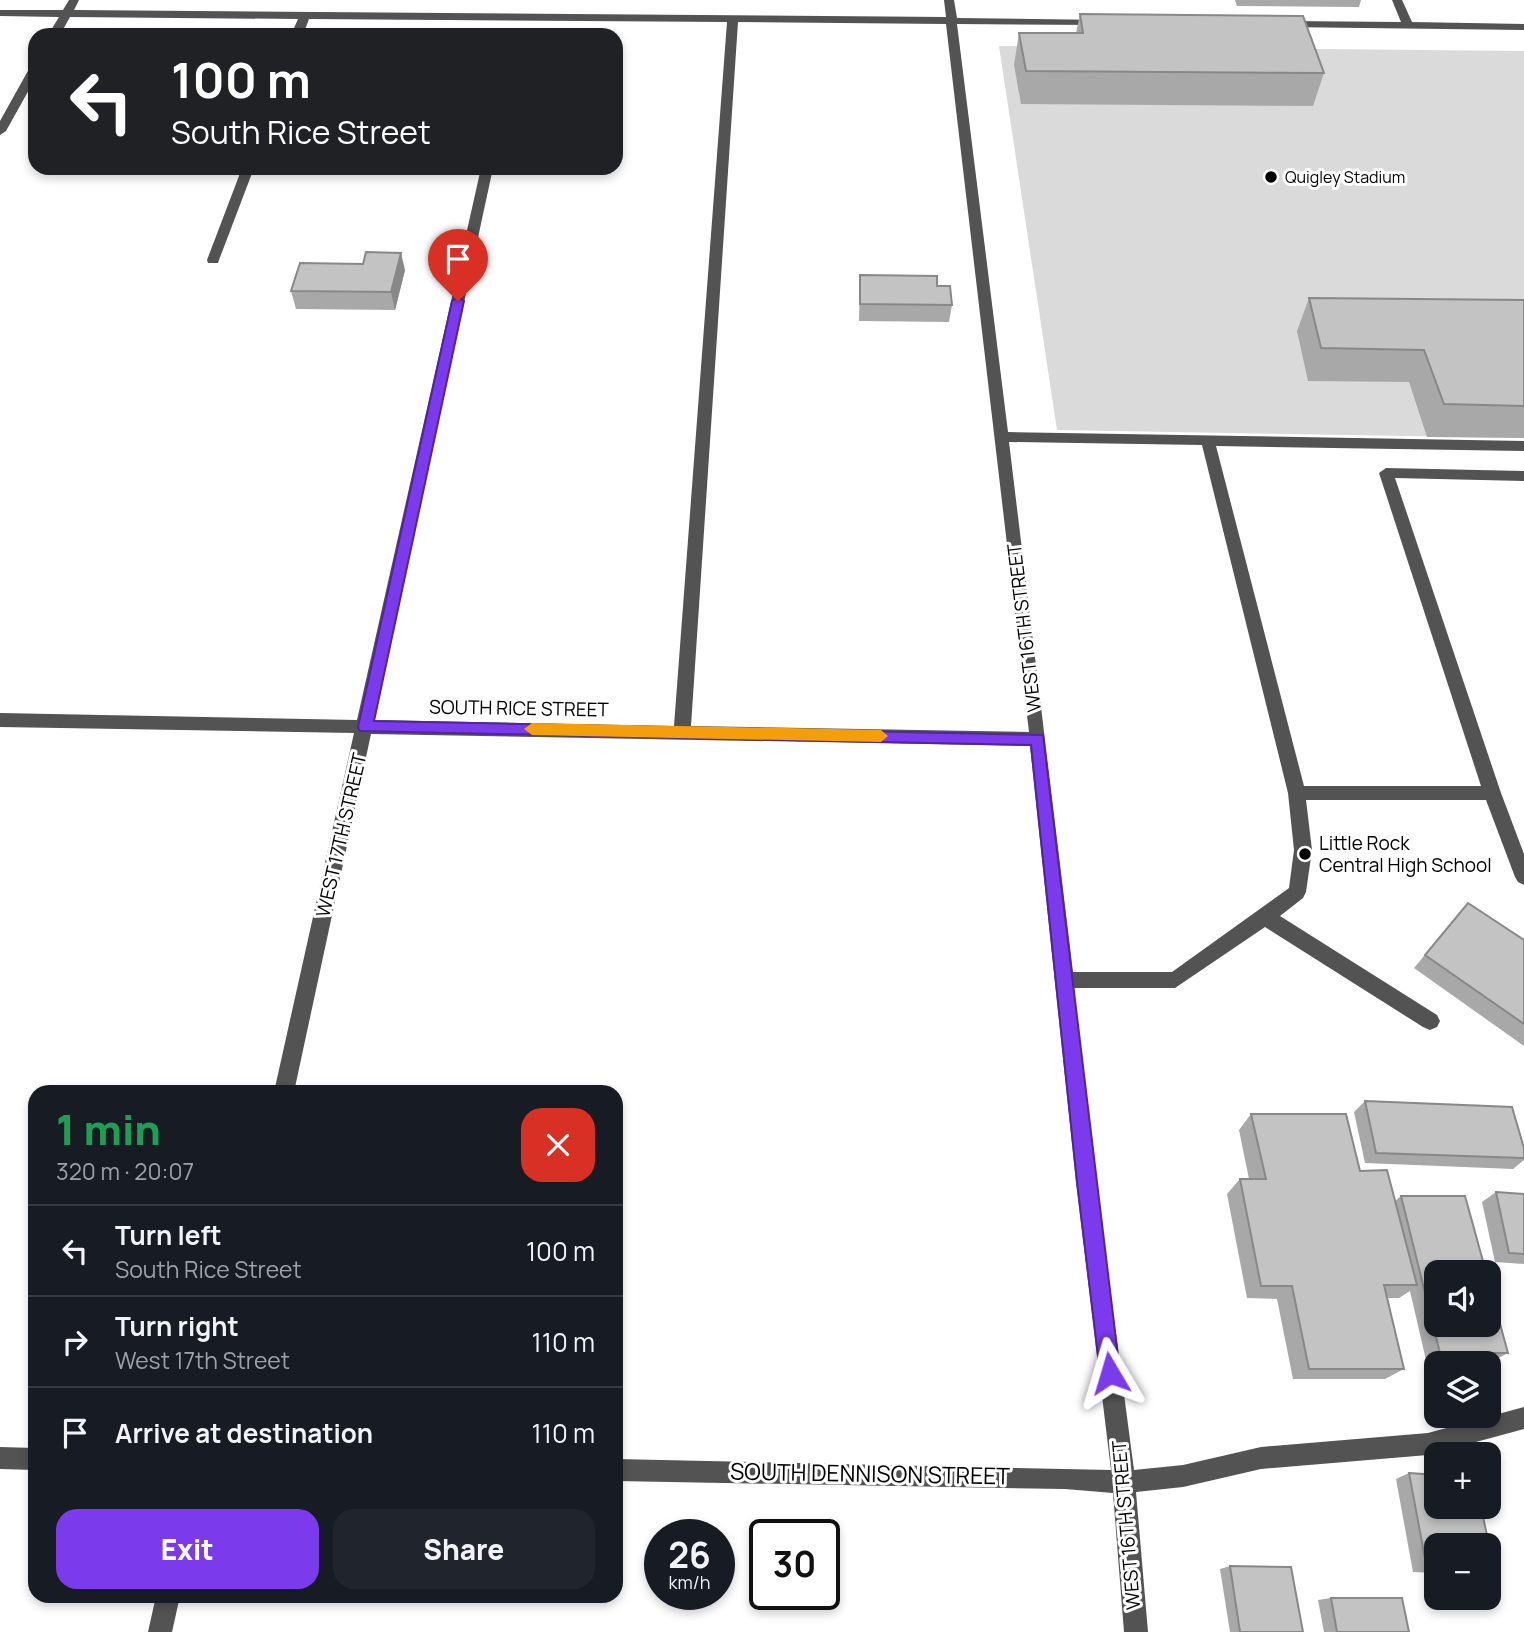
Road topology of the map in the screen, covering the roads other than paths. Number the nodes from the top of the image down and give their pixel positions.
1 (74, 0) edge
2 (950, 0) edge
3 (1397, 0) edge
4 (0, 13) edge
5 (66, 15) junction
6 (304, 16) junction
7 (733, 20) junction
8 (951, 21) junction
9 (1118, 23) edge
10 (1270, 24) edge
11 (1408, 25) junction
12 (1524, 27) edge
13 (58, 28) edge
14 (300, 28) edge
15 (28, 81) edge
16 (0, 131) edge
17 (245, 175) edge
18 (485, 175) edge
19 (214, 260) dead end
20 (1001, 437) junction
21 (1208, 441) junction
22 (1524, 446) edge
23 (1524, 475) edge
24 (0, 720) edge
25 (365, 727) junction
26 (682, 732) junction
27 (1038, 739) junction
28 (1297, 793) junction
29 (1492, 793) junction
30 (1524, 877) edge
31 (1265, 918) junction
32 (1064, 980) junction
33 (1430, 1021) dead end
34 (286, 1085) edge
35 (1524, 1418) edge
36 (0, 1458) edge
37 (28, 1459) edge
38 (623, 1469) edge
39 (1124, 1482) junction
40 (166, 1603) edge
41 (160, 1632) edge
42 (1136, 1632) edge

1 - 5 street
2 - 8 street, WEST 16TH STREET
3 - 11 street
4 - 5 street
5 - 6 street
5 - 13 street
6 - 7 street
6 - 14 street
7 - 8 street
7 - 26 street
8 - 9 street
8 - 20 street, WEST 16TH STREET
10 - 11 street
11 - 12 street
15 - 16 street
17 - 19 street
18 - 25 street, WEST 17TH STREET
20 - 21 street
20 - 27 street, WEST 16TH STREET
21 - 22 street
21 - 28 street
23 - 29 street
24 - 25 street, SOUTH RICE STREET
25 - 26 street, SOUTH RICE STREET
25 - 34 street, WEST 17TH STREET
26 - 27 street, SOUTH RICE STREET
27 - 32 street, WEST 16TH STREET
28 - 29 street
28 - 31 street
29 - 30 street
31 - 32 street
31 - 33 street
32 - 39 street, WEST 16TH STREET
35 - 39 street, SOUTH DENNISON STREET
36 - 37 street
38 - 39 street, SOUTH DENNISON STREET
39 - 42 street, WEST 16TH STREET
40 - 41 street

